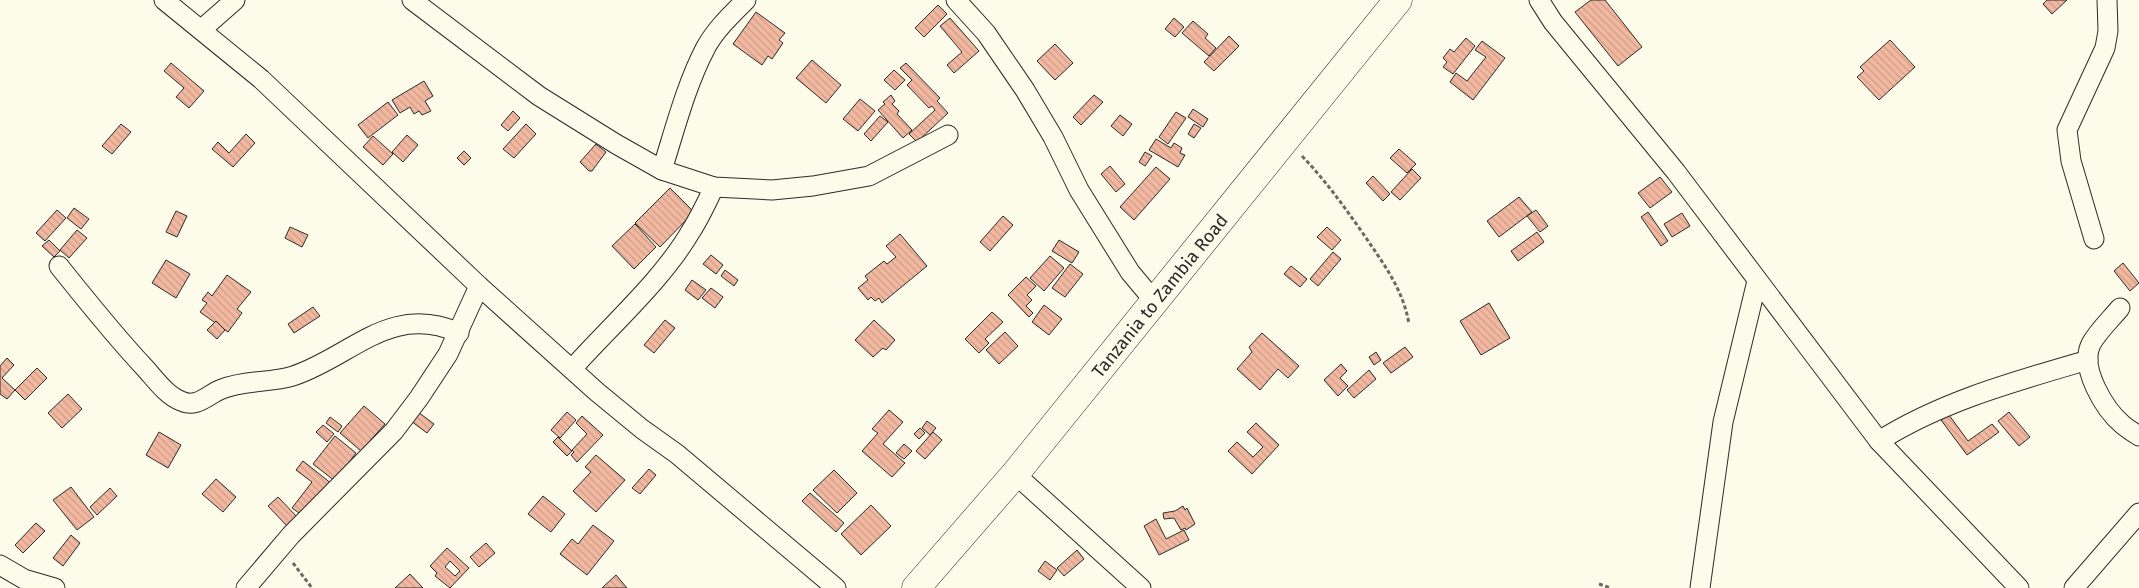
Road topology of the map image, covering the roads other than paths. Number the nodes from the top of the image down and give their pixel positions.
1 (164, 0) edge
2 (235, 0) edge
3 (412, 0) edge
4 (746, 0) edge
5 (1398, 0) edge
6 (1539, 0) edge
7 (2107, 0) edge
8 (958, 1) edge
9 (202, 29) junction
10 (948, 135) dead end
11 (662, 170) junction
12 (714, 187) junction
13 (2094, 239) dead end
14 (59, 266) dead end
15 (1757, 281) junction
16 (479, 286) junction
17 (1155, 302) junction
18 (2120, 308) dead end
19 (459, 333) junction
20 (2088, 360) junction
21 (572, 369) junction
22 (2139, 436) edge
23 (1878, 441) junction
24 (1016, 474) junction
25 (2139, 513) edge
26 (0, 565) edge
27 (55, 588) edge
28 (246, 588) edge
29 (836, 588) edge
30 (916, 588) edge
31 (1141, 588) edge
32 (1700, 588) edge
33 (2019, 588) edge
34 (2074, 588) edge

1 - 9 street
2 - 9 street
3 - 11 street
4 - 11 street
5 - 17 highway, Tanzania to Zambia Road
6 - 15 street
7 - 13 street
8 - 17 street
9 - 16 street
10 - 12 street
11 - 12 street
12 - 21 street
14 - 19 street
15 - 23 street
15 - 32 street
16 - 19 street
16 - 21 street
17 - 24 highway, Tanzania to Zambia Road
18 - 20 street
19 - 28 street
20 - 22 street
20 - 23 street
21 - 29 street
23 - 33 street
24 - 30 highway, Tanzania to Zambia Road
24 - 31 street
25 - 34 street
26 - 27 street

